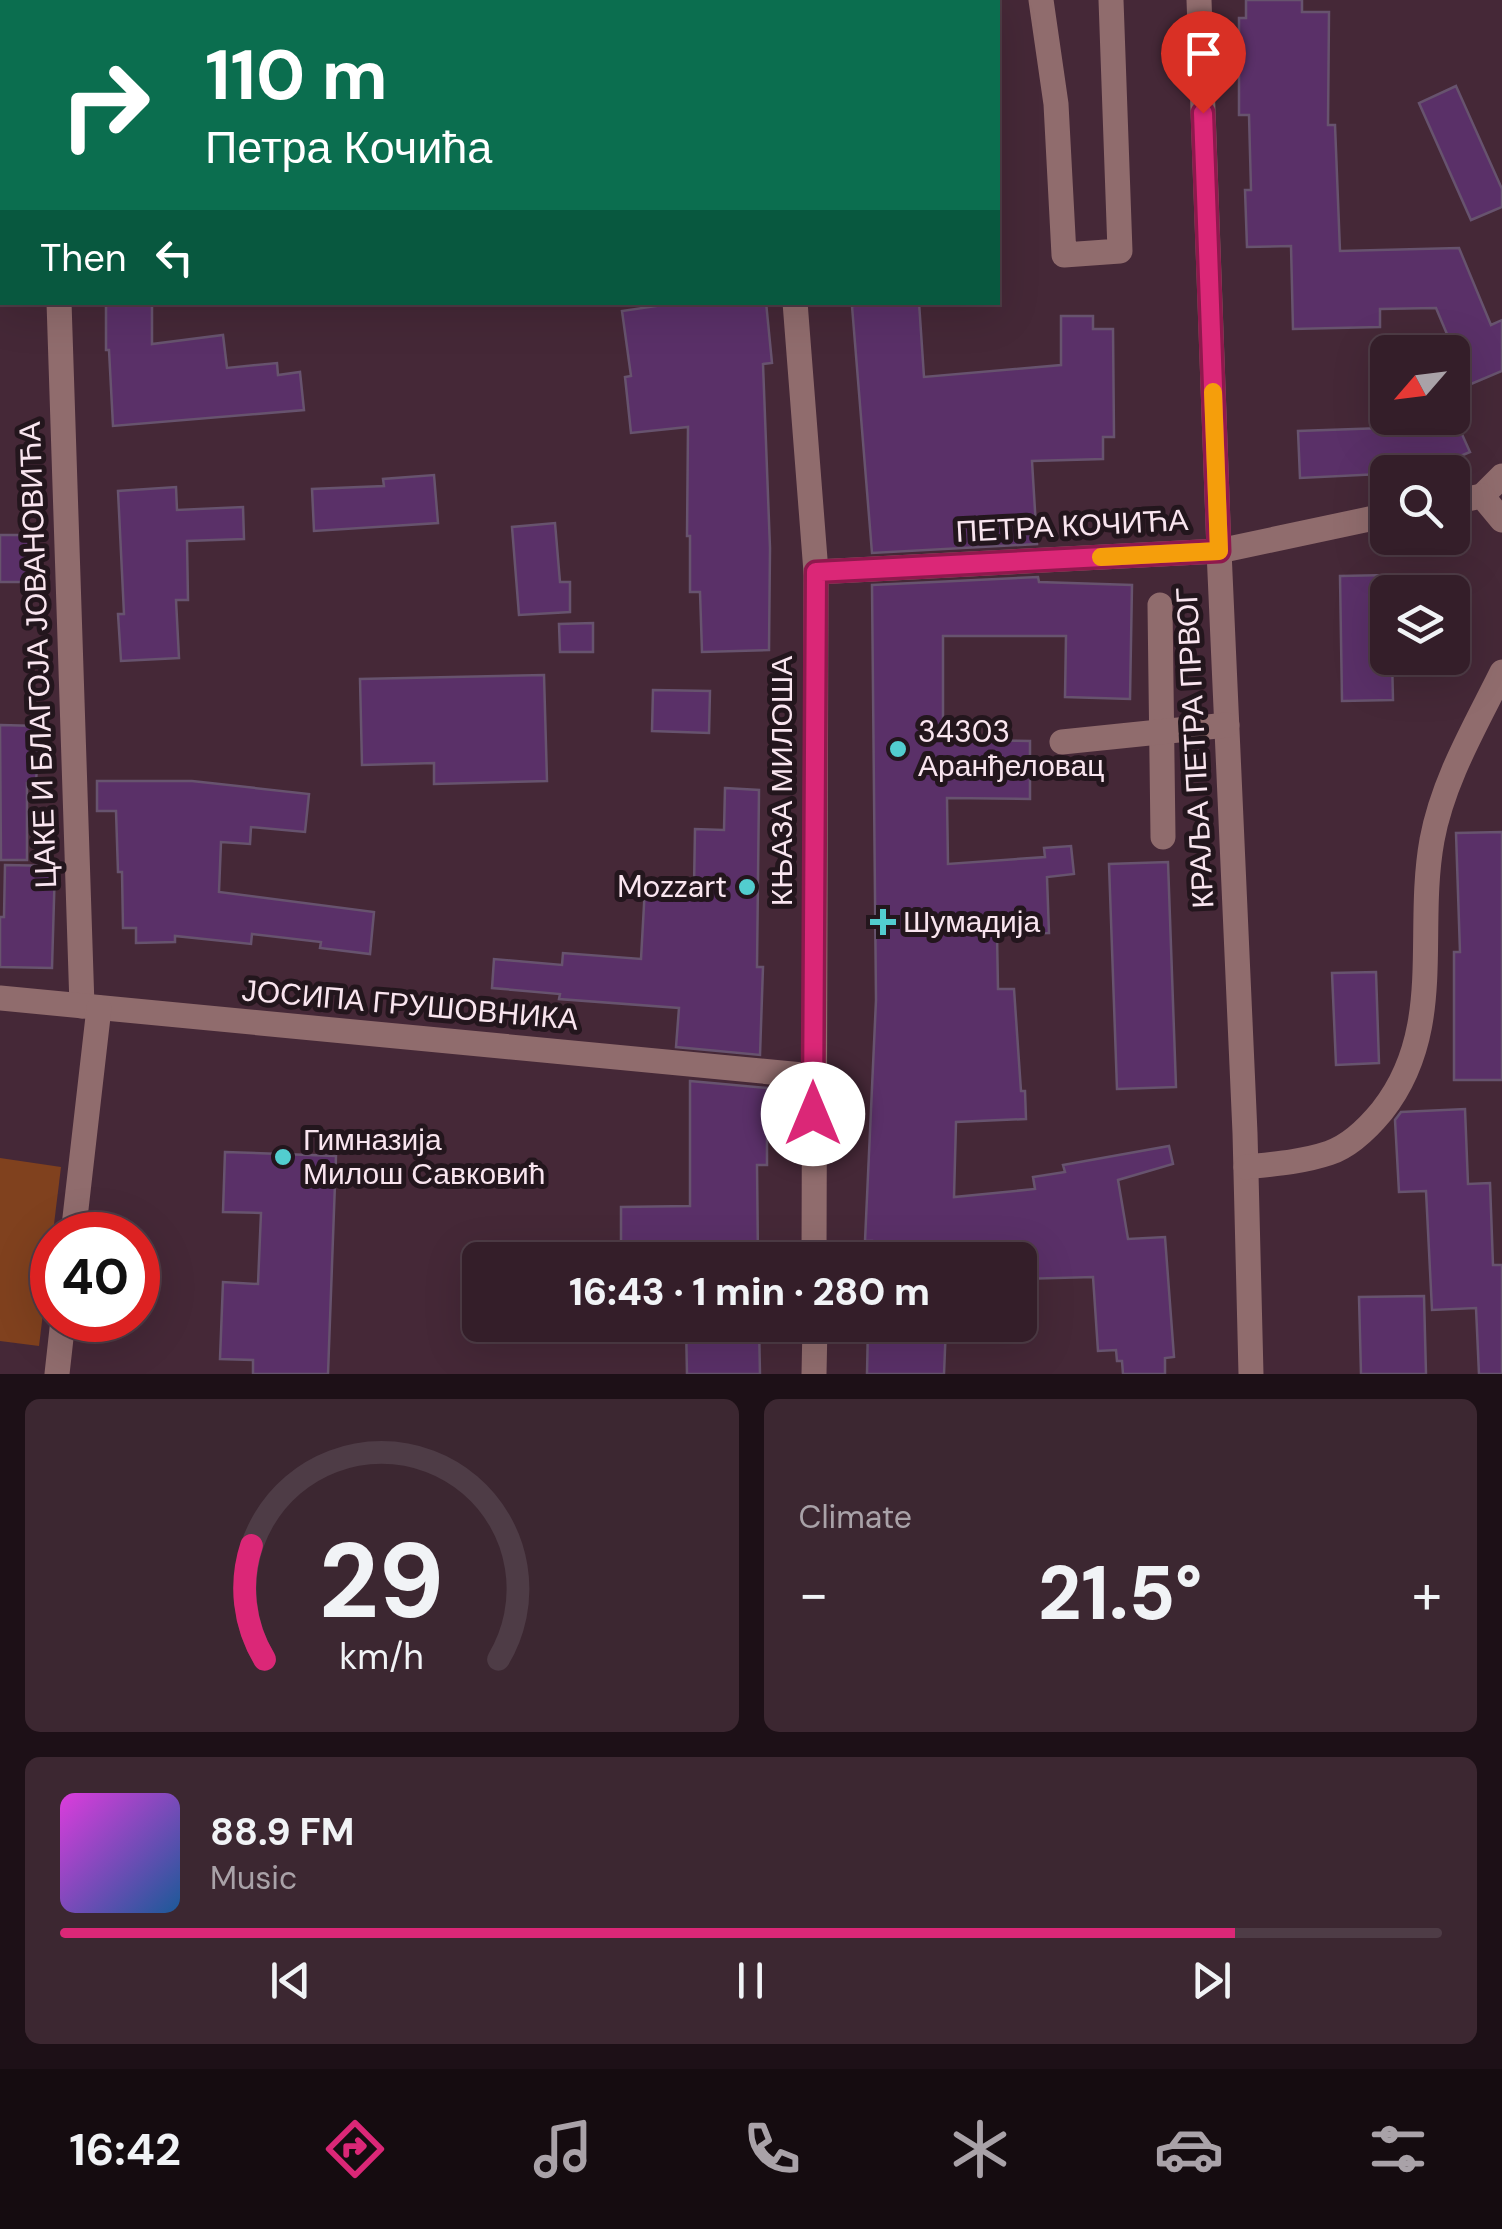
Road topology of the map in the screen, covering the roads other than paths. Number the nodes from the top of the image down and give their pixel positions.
1 (1040, 0) edge
2 (1111, 0) edge
3 (1200, 0) edge
4 (58, 305) edge
5 (796, 305) edge
6 (1502, 476) edge
7 (1482, 496) junction
8 (1470, 498) edge
9 (1370, 519) edge
10 (1502, 520) edge
11 (1219, 551) junction
12 (816, 572) junction
13 (1160, 605) dead end
14 (1502, 672) edge
15 (1227, 725) junction
16 (1162, 731) junction
17 (1062, 742) dead end
18 (1163, 837) dead end
19 (0, 998) edge
20 (91, 1007) junction
21 (813, 1076) junction
22 (1246, 1168) junction
23 (75, 1212) edge
24 (814, 1242) edge
25 (61, 1342) edge
26 (815, 1342) edge
27 (57, 1374) edge
28 (814, 1374) edge
29 (1251, 1374) edge

1 - 2 street
3 - 11 street, КРАЉА ПЕТРА ПРВОГ
4 - 20 street, ЦАКЕ И БЛАГОЈА ЈОВАНОВИЋА
5 - 12 street, КЊАЗА МИЛОША
6 - 7 street
7 - 8 street
7 - 10 street
9 - 11 street, ПЕТРА КОЧИЋА
11 - 12 street, ПЕТРА КОЧИЋА
11 - 15 street, КРАЉА ПЕТРА ПРВОГ
12 - 21 street, КЊАЗА МИЛОША
13 - 16 street
14 - 22 street
15 - 16 street
15 - 22 street, КРАЉА ПЕТРА ПРВОГ
16 - 17 street
16 - 18 street
19 - 20 street, ЈОСИПА ГРУШОВНИКА
20 - 21 street, ЈОСИПА ГРУШОВНИКА
20 - 23 street, ЦАКЕ И БЛАГОЈА ЈОВАНОВИЋА
21 - 24 street, КЊАЗА МИЛОША
22 - 29 street, КРАЉА ПЕТРА ПРВОГ
25 - 27 street
26 - 28 street

